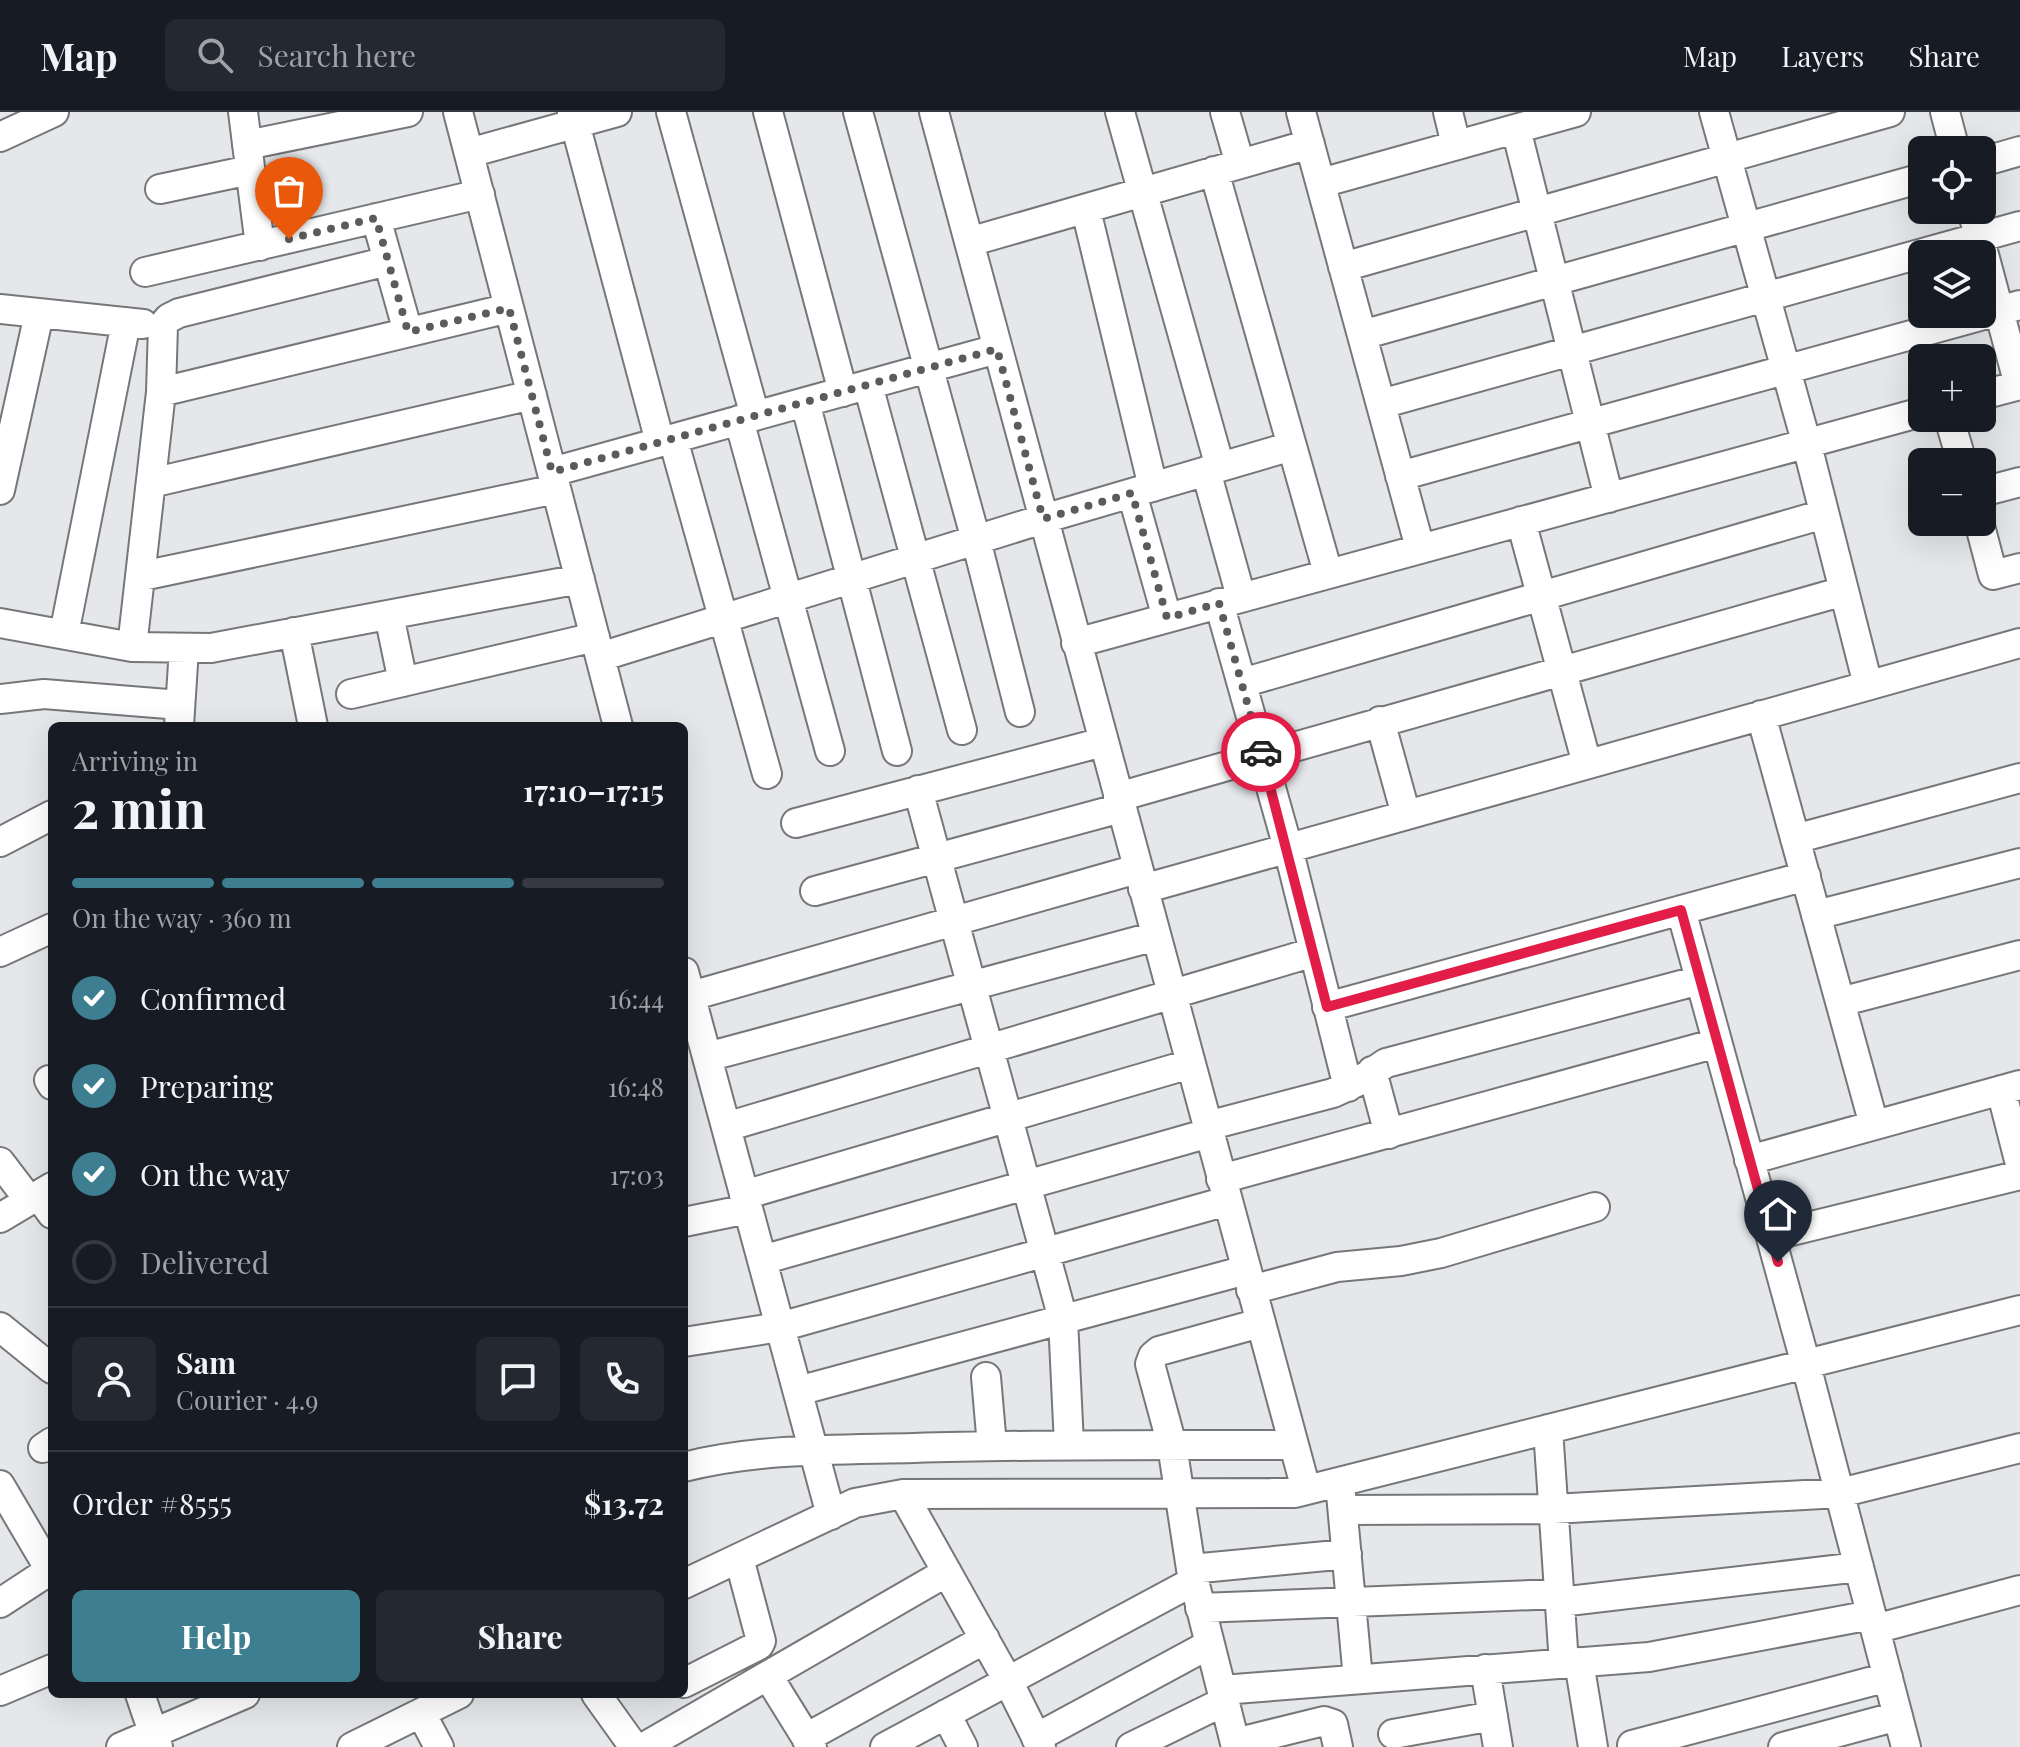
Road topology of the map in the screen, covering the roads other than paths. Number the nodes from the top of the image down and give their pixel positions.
1 (54, 112) edge
2 (243, 112) edge
3 (408, 112) edge
4 (458, 112) edge
5 (617, 112) edge
6 (671, 112) edge
7 (768, 112) edge
8 (858, 112) edge
9 (934, 112) edge
10 (1120, 112) edge
11 (1225, 112) edge
12 (1301, 112) edge
13 (1448, 112) edge
14 (1576, 112) edge
15 (1714, 112) edge
16 (1890, 112) edge
17 (1945, 112) edge
18 (574, 118) edge
19 (1516, 129) junction
20 (1951, 136) edge
21 (0, 137) edge
22 (1310, 144) junction
23 (1456, 145) junction
24 (2020, 151) edge
25 (469, 153) junction
26 (249, 158) junction
27 (1726, 158) junction
28 (1996, 158) edge
29 (1227, 167) junction
30 (1908, 182) edge
31 (1321, 183) junction
32 (160, 189) dead end
33 (1143, 191) junction
34 (480, 194) junction
35 (1086, 210) junction
36 (1537, 212) junction
37 (376, 218) junction
38 (1976, 224) edge
39 (1746, 226) junction
40 (2020, 226) edge
41 (1980, 237) junction
42 (969, 242) junction
43 (260, 246) junction
44 (388, 261) junction
45 (1343, 267) junction
46 (145, 272) dead end
47 (1554, 281) junction
48 (1765, 296) junction
49 (509, 308) junction
50 (2009, 308) edge
51 (0, 309) edge
52 (39, 314) junction
53 (126, 322) junction
54 (163, 325) junction
55 (408, 332) junction
56 (1362, 335) junction
57 (997, 349) junction
58 (1572, 351) junction
59 (929, 368) junction
60 (1786, 372) junction
61 (2020, 385) edge
62 (855, 388) junction
63 (1996, 391) edge
64 (161, 392) junction
65 (532, 395) junction
66 (805, 402) junction
67 (1381, 404) junction
68 (1908, 416) edge
69 (747, 418) junction
70 (1590, 425) junction
71 (666, 440) junction
72 (1807, 445) junction
73 (1292, 446) junction
74 (1213, 469) junction
75 (1400, 476) junction
76 (554, 481) junction
77 (2020, 482) edge
78 (151, 483) junction
79 (1996, 488) edge
80 (0, 490) edge
81 (1143, 490) junction
82 (1609, 498) junction
83 (1824, 514) junction
84 (1043, 519) junction
85 (1521, 521) junction
86 (1983, 536) edge
87 (976, 540) junction
88 (1420, 548) junction
89 (915, 559) junction
90 (2020, 568) edge
91 (1328, 573) junction
92 (142, 576) junction
93 (580, 579) junction
94 (851, 579) junction
95 (1844, 591) junction
96 (1541, 596) junction
97 (788, 598) junction
98 (1230, 600) junction
99 (389, 615) junction
100 (724, 618) junction
101 (1167, 618) junction
102 (0, 623) edge
103 (294, 632) junction
104 (64, 634) junction
105 (1076, 643) junction
106 (2020, 643) edge
107 (132, 647) junction
108 (597, 647) junction
109 (184, 648) junction
110 (1561, 670) junction
111 (403, 682) junction
112 (1242, 683) junction
113 (1868, 685) junction
114 (351, 694) dead end
115 (0, 699) edge
116 (1020, 712) dead end
117 (179, 715) edge
118 (1761, 715) junction
119 (1380, 721) junction
120 (312, 722) edge
121 (617, 722) edge
122 (962, 730) dead end
123 (1103, 742) junction
124 (830, 751) dead end
125 (897, 751) dead end
126 (1262, 755) junction
127 (1587, 764) junction
128 (767, 774) dead end
129 (2020, 778) edge
130 (918, 790) junction
131 (1120, 802) junction
132 (1406, 815) junction
133 (48, 817) edge
134 (796, 823) dead end
135 (1795, 839) junction
136 (0, 842) edge
137 (1288, 848) junction
138 (936, 858) junction
139 (2020, 863) edge
140 (1806, 876) junction
141 (1140, 879) junction
142 (815, 891) dead end
143 (1681, 910) junction
144 (1816, 915) junction
145 (953, 922) junction
146 (48, 930) edge
147 (1156, 936) junction
148 (0, 952) edge
149 (1314, 952) junction
150 (2020, 955) edge
151 (1700, 980) junction
152 (688, 984) edge
153 (971, 986) junction
154 (688, 988) edge
155 (1171, 994) junction
156 (1840, 1002) junction
157 (1327, 1007) junction
158 (1717, 1043) junction
159 (988, 1048) junction
160 (707, 1057) junction
161 (1190, 1064) junction
162 (1372, 1071) junction
163 (1348, 1087) junction
164 (2011, 1087) edge
165 (1007, 1117) junction
166 (1874, 1125) junction
167 (726, 1127) junction
168 (1208, 1130) junction
169 (1389, 1134) junction
170 (1749, 1160) junction
171 (0, 1162) edge
172 (2020, 1164) edge
173 (2020, 1175) edge
174 (1026, 1185) junction
175 (1224, 1190) junction
176 (43, 1199) edge
177 (746, 1202) junction
178 (1595, 1207) dead end
179 (0, 1218) edge
180 (688, 1221) edge
181 (1771, 1236) junction
182 (1044, 1252) junction
183 (762, 1260) junction
184 (1248, 1280) junction
185 (2020, 1310) edge
186 (1063, 1319) junction
187 (1260, 1323) junction
188 (780, 1327) junction
189 (688, 1341) edge
190 (6, 1342) edge
191 (48, 1365) edge
192 (1806, 1365) junction
193 (986, 1377) dead end
194 (798, 1391) junction
195 (1548, 1429) junction
196 (1069, 1445) junction
197 (1172, 1445) junction
198 (1292, 1445) junction
199 (992, 1446) junction
200 (2020, 1448) edge
201 (814, 1450) junction
202 (688, 1466) edge
203 (1340, 1481) junction
204 (0, 1485) edge
205 (1303, 1490) junction
206 (1181, 1493) junction
207 (1840, 1493) junction
208 (903, 1494) junction
209 (1553, 1509) junction
210 (1343, 1510) junction
211 (831, 1515) junction
212 (1347, 1554) junction
213 (739, 1558) junction
214 (48, 1564) edge
215 (1859, 1567) junction
216 (48, 1571) edge
217 (947, 1572) junction
218 (688, 1582) edge
219 (1195, 1586) junction
220 (2020, 1590) edge
221 (1559, 1598) junction
222 (1351, 1602) junction
223 (0, 1603) edge
224 (1873, 1622) junction
225 (985, 1639) junction
226 (1210, 1644) junction
227 (1571, 1663) junction
228 (1485, 1669) junction
229 (48, 1671) edge
230 (768, 1676) junction
231 (1888, 1677) junction
232 (1358, 1679) junction
233 (688, 1681) edge
234 (1008, 1681) junction
235 (0, 1691) edge
236 (1223, 1695) junction
237 (141, 1698) edge
238 (237, 1698) edge
239 (451, 1698) edge
240 (599, 1698) edge
241 (421, 1713) junction
242 (946, 1714) junction
243 (1493, 1716) junction
244 (1898, 1716) junction
245 (1393, 1734) dead end
246 (1179, 1736) edge
247 (156, 1740) edge
248 (809, 1742) edge
249 (1039, 1743) edge
250 (1236, 1745) edge
251 (1632, 1745) edge
252 (121, 1747) edge
253 (352, 1747) edge
254 (439, 1747) edge
255 (634, 1747) edge
256 (644, 1747) edge
257 (885, 1747) edge
258 (963, 1747) edge
259 (1131, 1747) edge
260 (1338, 1747) edge
261 (1498, 1747) edge
262 (1593, 1747) edge
263 (1783, 1747) edge
264 (1906, 1747) edge

1 - 21 street
2 - 26 street
3 - 26 street
4 - 25 street
5 - 18 street
6 - 69 street
7 - 62 street
8 - 59 street
9 - 42 street
10 - 33 street
11 - 29 street
12 - 22 street
13 - 23 street
14 - 19 street
15 - 27 street
16 - 27 street
17 - 20 street
18 - 25 street
18 - 71 street
19 - 23 street
19 - 36 street
22 - 29 street
22 - 31 street
23 - 31 street
24 - 28 street
25 - 34 street
26 - 32 street
26 - 43 street
27 - 36 street
27 - 39 street
29 - 33 street
29 - 73 street
30 - 39 street
31 - 45 street
33 - 35 street
33 - 74 street
34 - 37 street
34 - 49 street
35 - 42 street
35 - 81 street
36 - 45 street
36 - 47 street
37 - 43 street
37 - 44 street
38 - 41 street
39 - 47 street
39 - 48 street
40 - 41 street
41 - 48 street
41 - 50 street
42 - 57 street
43 - 46 street
44 - 54 street
44 - 55 street
45 - 56 street
47 - 56 street
47 - 58 street
48 - 58 street
48 - 60 street
49 - 55 street
49 - 65 street
50 - 60 street
50 - 61 street
51 - 52 street
52 - 53 street
52 - 80 street
53 - 54 street
53 - 104 street
54 - 64 street
55 - 64 street
56 - 67 street
57 - 59 street
57 - 84 street
58 - 67 street
58 - 70 street
59 - 62 street
59 - 87 street
60 - 70 street
60 - 72 street
61 - 63 street
62 - 66 street
62 - 89 street
64 - 78 street
65 - 76 street
65 - 78 street
66 - 69 street
66 - 94 street
67 - 75 street
68 - 72 street
69 - 71 street
69 - 97 street
70 - 75 street
70 - 82 street
71 - 76 street
71 - 100 street
72 - 82 street
72 - 83 street
73 - 74 street
73 - 91 street
74 - 81 street
74 - 98 street
75 - 88 street
76 - 92 street
76 - 93 street
77 - 79 street
78 - 92 street
81 - 84 street
81 - 101 street
82 - 85 street
83 - 95 street
83 - 96 street
84 - 87 street
84 - 105 street
85 - 88 street
85 - 96 street
86 - 90 street
87 - 89 street
87 - 116 street
88 - 91 street
89 - 94 street
89 - 122 street
91 - 98 street
92 - 107 street
93 - 99 street
93 - 108 street
94 - 97 street
94 - 125 street
95 - 110 street
95 - 113 street
96 - 110 street
96 - 112 street
97 - 100 street
97 - 124 street
98 - 101 street
98 - 112 street
99 - 103 street
99 - 111 street
100 - 108 street
100 - 128 street
101 - 105 street
102 - 104 street
103 - 109 street
103 - 120 street
104 - 107 street
105 - 123 street
106 - 113 street
107 - 109 street
108 - 111 street
108 - 121 street
109 - 117 street
110 - 119 street
110 - 127 street
111 - 114 street
112 - 126 street
113 - 118 street
115 - 117 street
118 - 127 street
118 - 135 street
119 - 126 street
119 - 132 street
123 - 130 street
123 - 131 street
126 - 131 street
126 - 137 street
127 - 132 street
129 - 135 street
130 - 134 street
130 - 138 street
131 - 138 street
131 - 141 street
132 - 137 street
133 - 136 street
135 - 140 street
137 - 141 street
137 - 149 street
138 - 142 street
138 - 145 street
139 - 144 street
140 - 143 street
140 - 144 street
141 - 145 street
141 - 147 street
143 - 151 street
143 - 157 street
144 - 156 street
145 - 152 street
145 - 153 street
146 - 148 street
147 - 153 street
147 - 155 street
149 - 155 street
149 - 157 street
150 - 156 street
151 - 158 street
151 - 162 street
153 - 159 street
153 - 160 street
154 - 160 street
155 - 159 street
155 - 161 street
156 - 166 street
157 - 163 street
158 - 169 street
158 - 170 street
159 - 165 street
159 - 167 street
160 - 167 street
161 - 165 street
161 - 168 street
162 - 163 street
162 - 169 street
163 - 168 street
164 - 166 street
164 - 172 street
165 - 174 street
165 - 177 street
166 - 170 street
167 - 177 street
168 - 174 street
168 - 175 street
169 - 175 street
170 - 181 street
171 - 176 street
173 - 181 street
174 - 182 street
174 - 183 street
175 - 182 street
175 - 184 street
176 - 179 street
177 - 180 street
177 - 183 street
178 - 184 street
181 - 192 street
182 - 186 street
182 - 188 street
183 - 188 street
184 - 186 street
184 - 187 street
185 - 192 street
186 - 194 street
186 - 196 street
187 - 197 street
187 - 198 street
188 - 189 street
188 - 194 street
190 - 191 street
192 - 195 street
192 - 207 street
193 - 199 street
194 - 201 street
195 - 203 street
195 - 209 street
196 - 197 street
196 - 199 street
197 - 198 street
197 - 206 street
198 - 205 street
199 - 201 street
200 - 207 street
201 - 202 street
201 - 211 street
203 - 205 street
203 - 210 street
204 - 214 street
205 - 206 street
206 - 208 street
206 - 219 street
207 - 209 street
207 - 215 street
208 - 211 street
208 - 217 street
209 - 210 street
209 - 221 street
210 - 212 street
211 - 213 street
212 - 219 street
212 - 222 street
213 - 218 street
213 - 233 street
215 - 221 street
215 - 224 street
216 - 223 street
217 - 225 street
217 - 230 street
219 - 222 street
219 - 226 street
219 - 234 street
220 - 224 street
221 - 222 street
221 - 227 street
222 - 232 street
224 - 227 street
224 - 231 street
225 - 234 street
225 - 248 street
226 - 236 street
226 - 249 street
227 - 228 street
227 - 262 street
228 - 232 street
228 - 243 street
229 - 235 street
230 - 248 street
230 - 256 street
231 - 244 street
231 - 251 street
232 - 236 street
234 - 242 street
234 - 249 street
236 - 246 street
236 - 250 street
237 - 247 street
238 - 247 street
239 - 241 street
240 - 255 street
241 - 253 street
241 - 254 street
242 - 257 street
242 - 258 street
243 - 245 street
243 - 261 street
244 - 263 street
244 - 264 street
246 - 259 street
247 - 252 street
250 - 260 street

